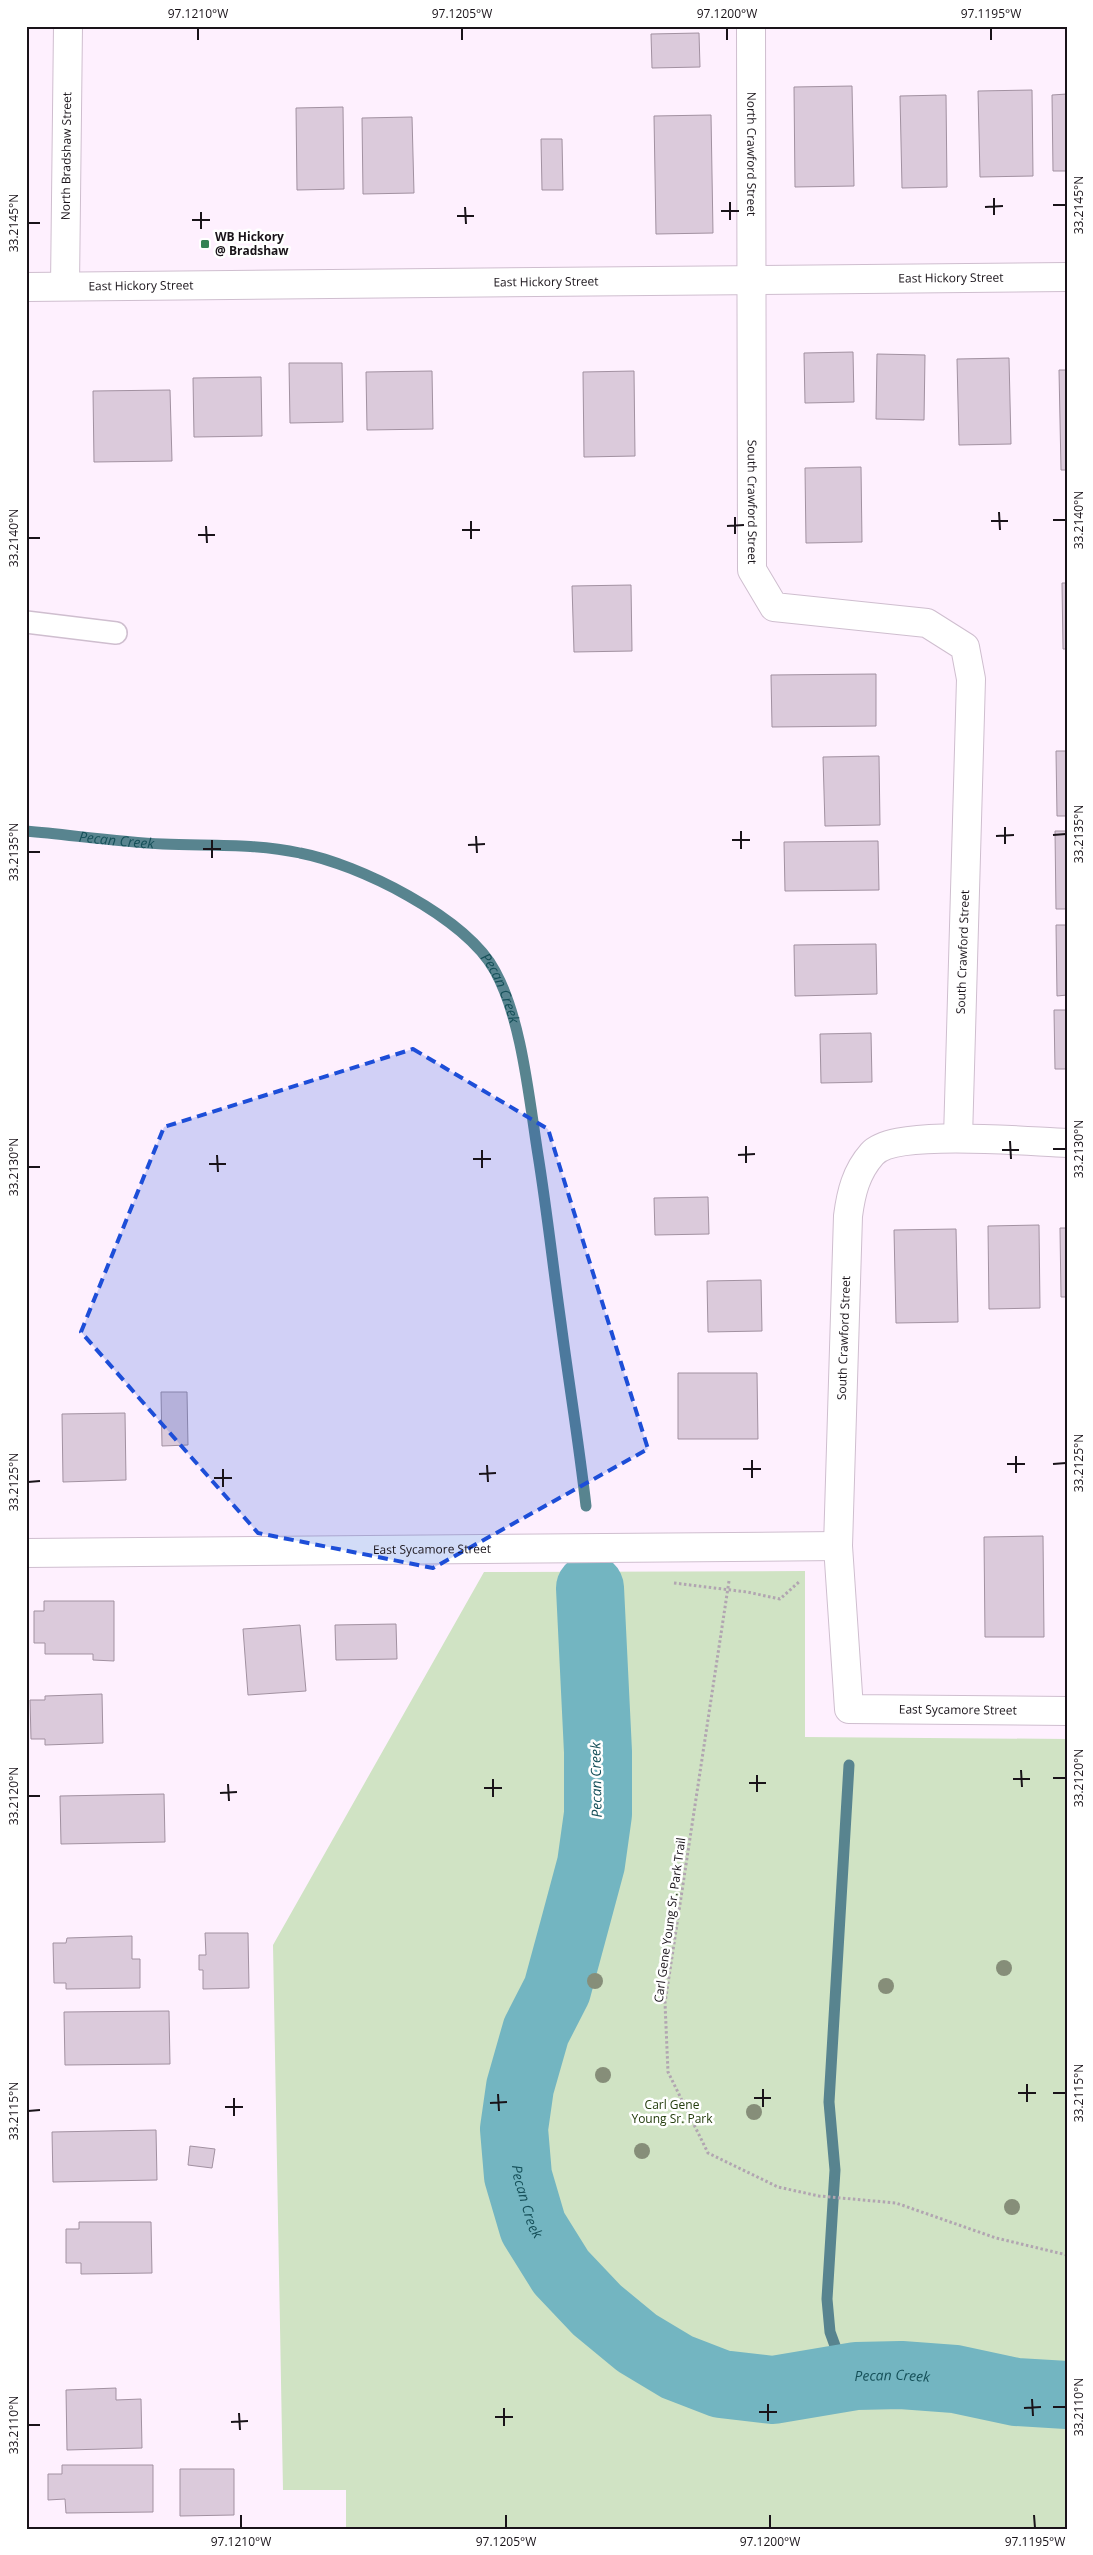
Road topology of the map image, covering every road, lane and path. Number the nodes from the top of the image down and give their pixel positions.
1 (68, 26) edge
2 (751, 26) edge
3 (1067, 277) edge
4 (752, 280) junction
5 (65, 286) junction
6 (26, 287) edge
7 (26, 622) edge
8 (116, 633) dead end
9 (958, 1138) junction
10 (1067, 1143) edge
11 (838, 1546) junction
12 (734, 1547) junction
13 (26, 1553) edge
14 (840, 1579) junction
15 (727, 1590) junction
16 (849, 1709) joint
17 (1067, 1711) edge
18 (1067, 2255) edge

1 - 5 street, North Bradshaw Street
2 - 4 street, North Crawford Street
3 - 4 street, East Hickory Street
4 - 5 street, East Hickory Street
4 - 9 street, South Crawford Street
5 - 6 street, East Hickory Street
7 - 8 lane
9 - 10 street
9 - 11 street, South Crawford Street
11 - 12 street, East Sycamore Street
11 - 14 street, South Crawford Street
12 - 13 street, East Sycamore Street
12 - 15 path, Carl Gene Young Sr. Park Trail
14 - 15 path
14 - 16 street, South Crawford Street
15 - 18 path, Carl Gene Young Sr. Park Trail
16 - 17 street, East Sycamore Street

